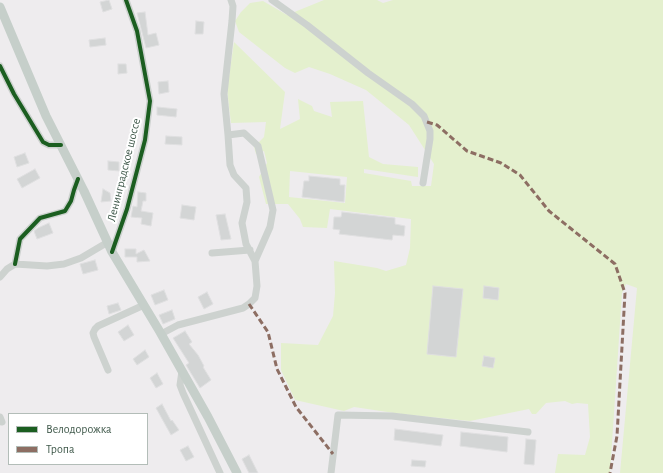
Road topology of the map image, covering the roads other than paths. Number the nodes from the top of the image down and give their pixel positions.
1 (126, 0) edge
2 (231, 0) edge
3 (272, 0) edge
4 (0, 7) edge
5 (0, 66) edge
6 (228, 135) junction
7 (61, 145) junction
8 (78, 179) junction
9 (423, 183) dead end
10 (108, 242) junction
11 (250, 250) junction
12 (112, 252) junction
13 (212, 253) dead end
14 (255, 261) junction
15 (15, 264) junction
16 (0, 277) edge
17 (144, 305) junction
18 (161, 334) junction
19 (108, 370) dead end
20 (182, 370) junction
21 (528, 432) dead end
22 (220, 473) edge
23 (237, 473) edge
24 (331, 473) edge

1 - 12 street, Ленинградское шоссе
2 - 6 street
3 - 9 street
4 - 7 main road, Ленинградское шоссе
5 - 7 street
6 - 11 street
6 - 14 street
7 - 8 main road, Ленинградское шоссе
8 - 10 main road, Ленинградское шоссе
8 - 15 street
10 - 12 main road, Ленинградское шоссе
10 - 15 street
11 - 13 street
11 - 14 street
12 - 17 main road, Ленинградское шоссе
14 - 18 street
15 - 16 street
17 - 18 main road, Ленинградское шоссе
17 - 19 street
18 - 20 main road, Ленинградское шоссе
20 - 22 street
20 - 23 main road, Ленинградское шоссе
21 - 24 street

